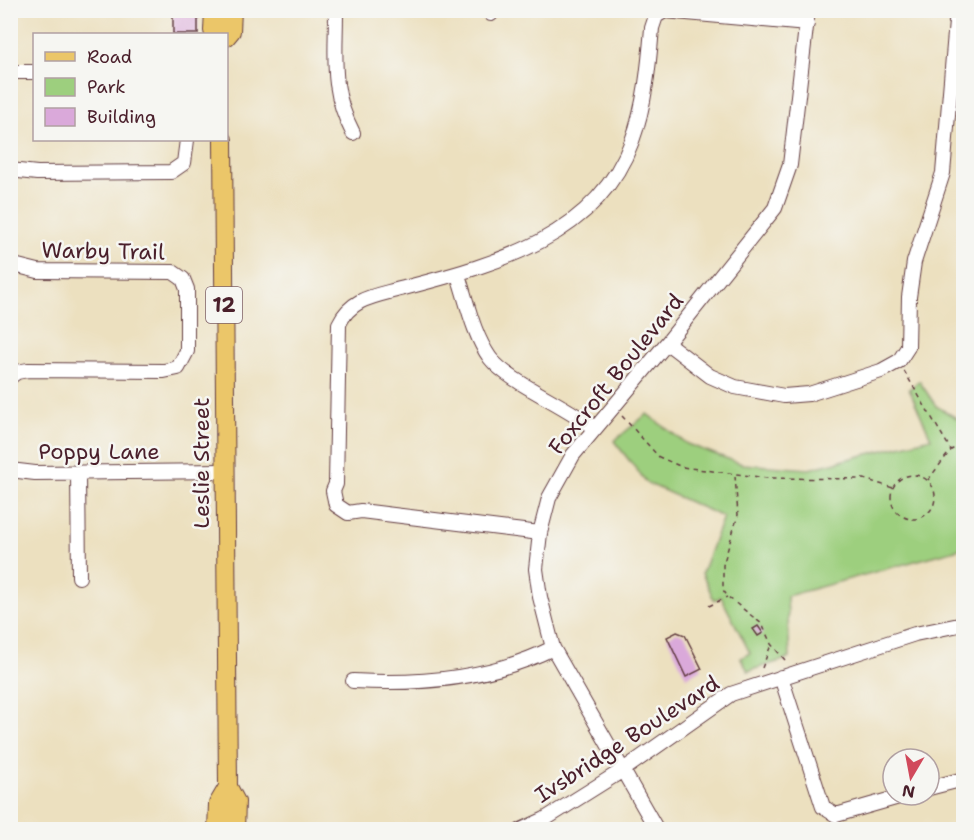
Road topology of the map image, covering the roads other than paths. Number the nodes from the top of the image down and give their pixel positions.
1 (214, 10) edge
2 (232, 10) edge
3 (336, 10) edge
4 (957, 10) edge
5 (808, 17) edge
6 (215, 33) edge
7 (228, 35) edge
8 (10, 72) edge
9 (33, 72) edge
10 (353, 133) dead end
11 (187, 141) edge
12 (223, 141) edge
13 (10, 170) edge
14 (10, 264) edge
15 (458, 275) junction
16 (667, 343) junction
17 (10, 377) edge
18 (594, 429) junction
19 (10, 470) edge
20 (225, 471) junction
21 (78, 473) junction
22 (540, 533) junction
23 (79, 577) dead end
24 (963, 624) edge
25 (553, 648) junction
26 (781, 677) junction
27 (353, 681) dead end
28 (622, 770) junction
29 (963, 778) edge
30 (941, 784) edge
31 (228, 787) junction
32 (881, 802) edge
33 (217, 830) edge
34 (236, 830) edge
35 (521, 830) edge
36 (657, 830) edge

1 - 6 main road
2 - 7 main road
3 - 10 street
4 - 16 street
5 - 15 street
5 - 16 street, Foxcroft Boulevard
8 - 9 street
11 - 13 street
12 - 20 main road, Leslie Street / 12
14 - 17 street, Warby Trail
15 - 18 street
15 - 22 street
16 - 18 street, Foxcroft Boulevard
18 - 22 street, Foxcroft Boulevard
19 - 21 street, Poppy Lane
20 - 21 street, Poppy Lane
20 - 31 main road, Leslie Street / 12
21 - 23 street
22 - 25 street, Foxcroft Boulevard
24 - 26 street, Ivsbridge Boulevard
25 - 27 street
25 - 28 street, Foxcroft Boulevard
26 - 28 street, Ivsbridge Boulevard
26 - 32 street
28 - 35 street, Ivsbridge Boulevard
28 - 36 street, Foxcroft Boulevard
29 - 30 street
31 - 33 main road, Leslie Street / 12
31 - 34 main road, Leslie Street / 12

